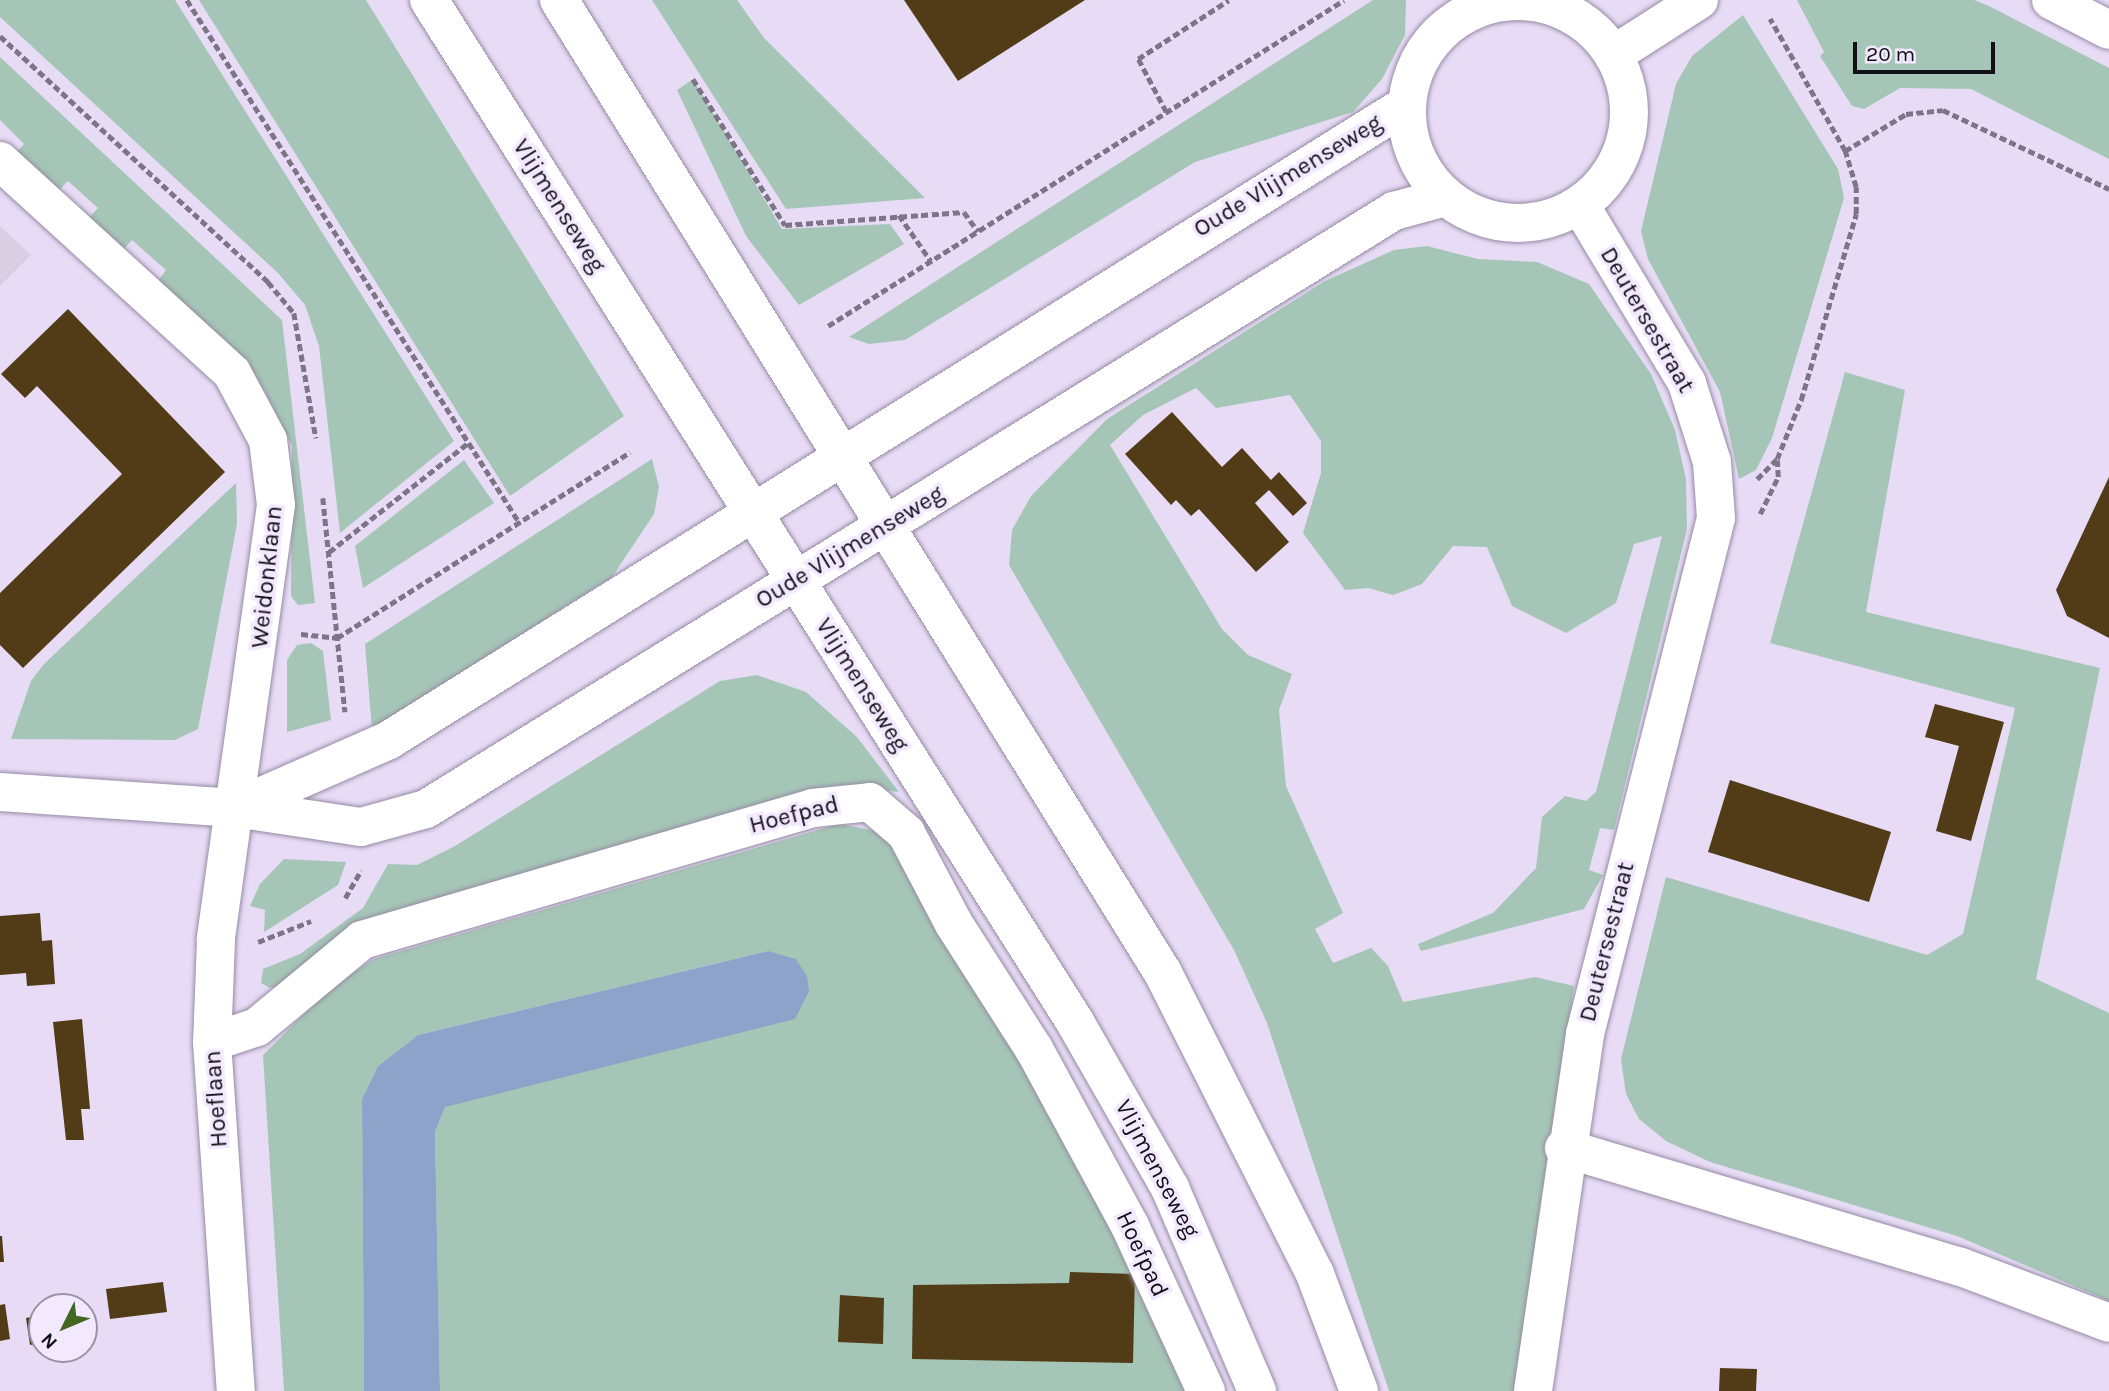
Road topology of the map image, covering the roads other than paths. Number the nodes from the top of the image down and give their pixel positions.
1 (429, 0) edge
2 (559, 0) edge
3 (1699, 0) edge
4 (2051, 0) edge
5 (2109, 30) edge
6 (1613, 55) junction
7 (1406, 105) junction
8 (0, 161) edge
9 (1446, 197) junction
10 (1580, 205) junction
11 (844, 454) junction
12 (750, 512) junction
13 (889, 524) junction
14 (796, 580) junction
15 (0, 792) edge
16 (235, 808) junction
17 (212, 1042) junction
18 (1564, 1148) junction
19 (2109, 1324) edge
20 (236, 1391) edge
21 (1206, 1391) edge
22 (1257, 1391) edge
23 (1359, 1391) edge
24 (1533, 1391) edge

1 - 12 street, Vlijmenseweg
2 - 11 street
3 - 6 street
4 - 5 street
6 - 7 street
6 - 10 street
7 - 9 street
7 - 11 street, Oude Vlijmenseweg
8 - 16 street, Weidonklaan
9 - 10 street
9 - 13 street, Oude Vlijmenseweg
10 - 18 street, Deutersestraat
11 - 12 street, Oude Vlijmenseweg
11 - 13 street
12 - 14 street, Vlijmenseweg
12 - 16 street, Oude Vlijmenseweg
13 - 14 street, Oude Vlijmenseweg
13 - 23 street
14 - 16 street, Oude Vlijmenseweg
14 - 22 street, Vlijmenseweg
15 - 16 street, Oude Vlijmenseweg
16 - 17 street, Hoeflaan
17 - 20 street, Hoeflaan
17 - 21 street, Hoefpad
18 - 19 street
18 - 24 street

